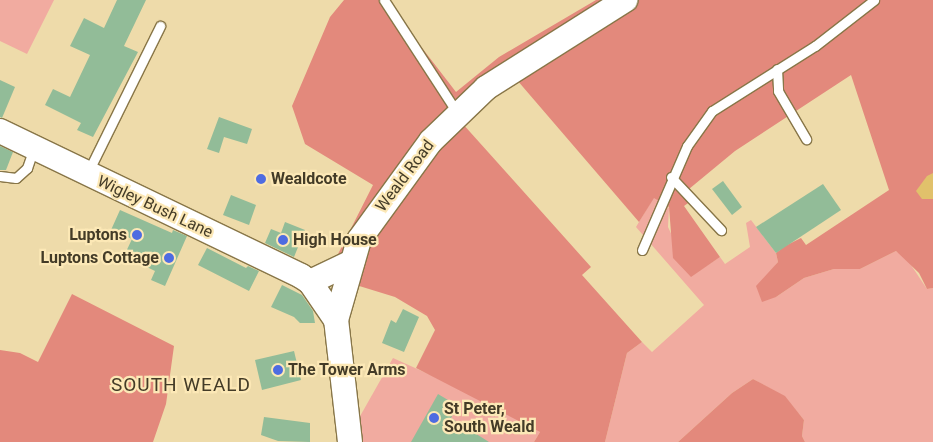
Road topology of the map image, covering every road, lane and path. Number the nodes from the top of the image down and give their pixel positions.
1 (384, 0) edge
2 (625, 0) edge
3 (874, 0) edge
4 (160, 26) dead end
5 (777, 69) junction
6 (458, 114) junction
7 (0, 131) edge
8 (806, 138) dead end
9 (34, 148) junction
10 (86, 174) junction
11 (0, 176) edge
12 (671, 177) junction
13 (721, 230) dead end
14 (642, 250) dead end
15 (352, 262) junction
16 (310, 282) junction
17 (336, 320) junction
18 (350, 442) edge

1 - 6 lane
2 - 6 street, Weald Road
3 - 5 lane
4 - 10 lane
5 - 8 lane
5 - 12 lane
6 - 15 street, Weald Road
7 - 9 street, Wigley Bush Lane
9 - 10 street, Wigley Bush Lane
9 - 11 lane
10 - 16 street, Wigley Bush Lane
12 - 13 lane
12 - 14 lane
15 - 16 street
15 - 17 street, Weald Road
16 - 17 street, Wigley Bush Lane
17 - 18 street, Weald Road

